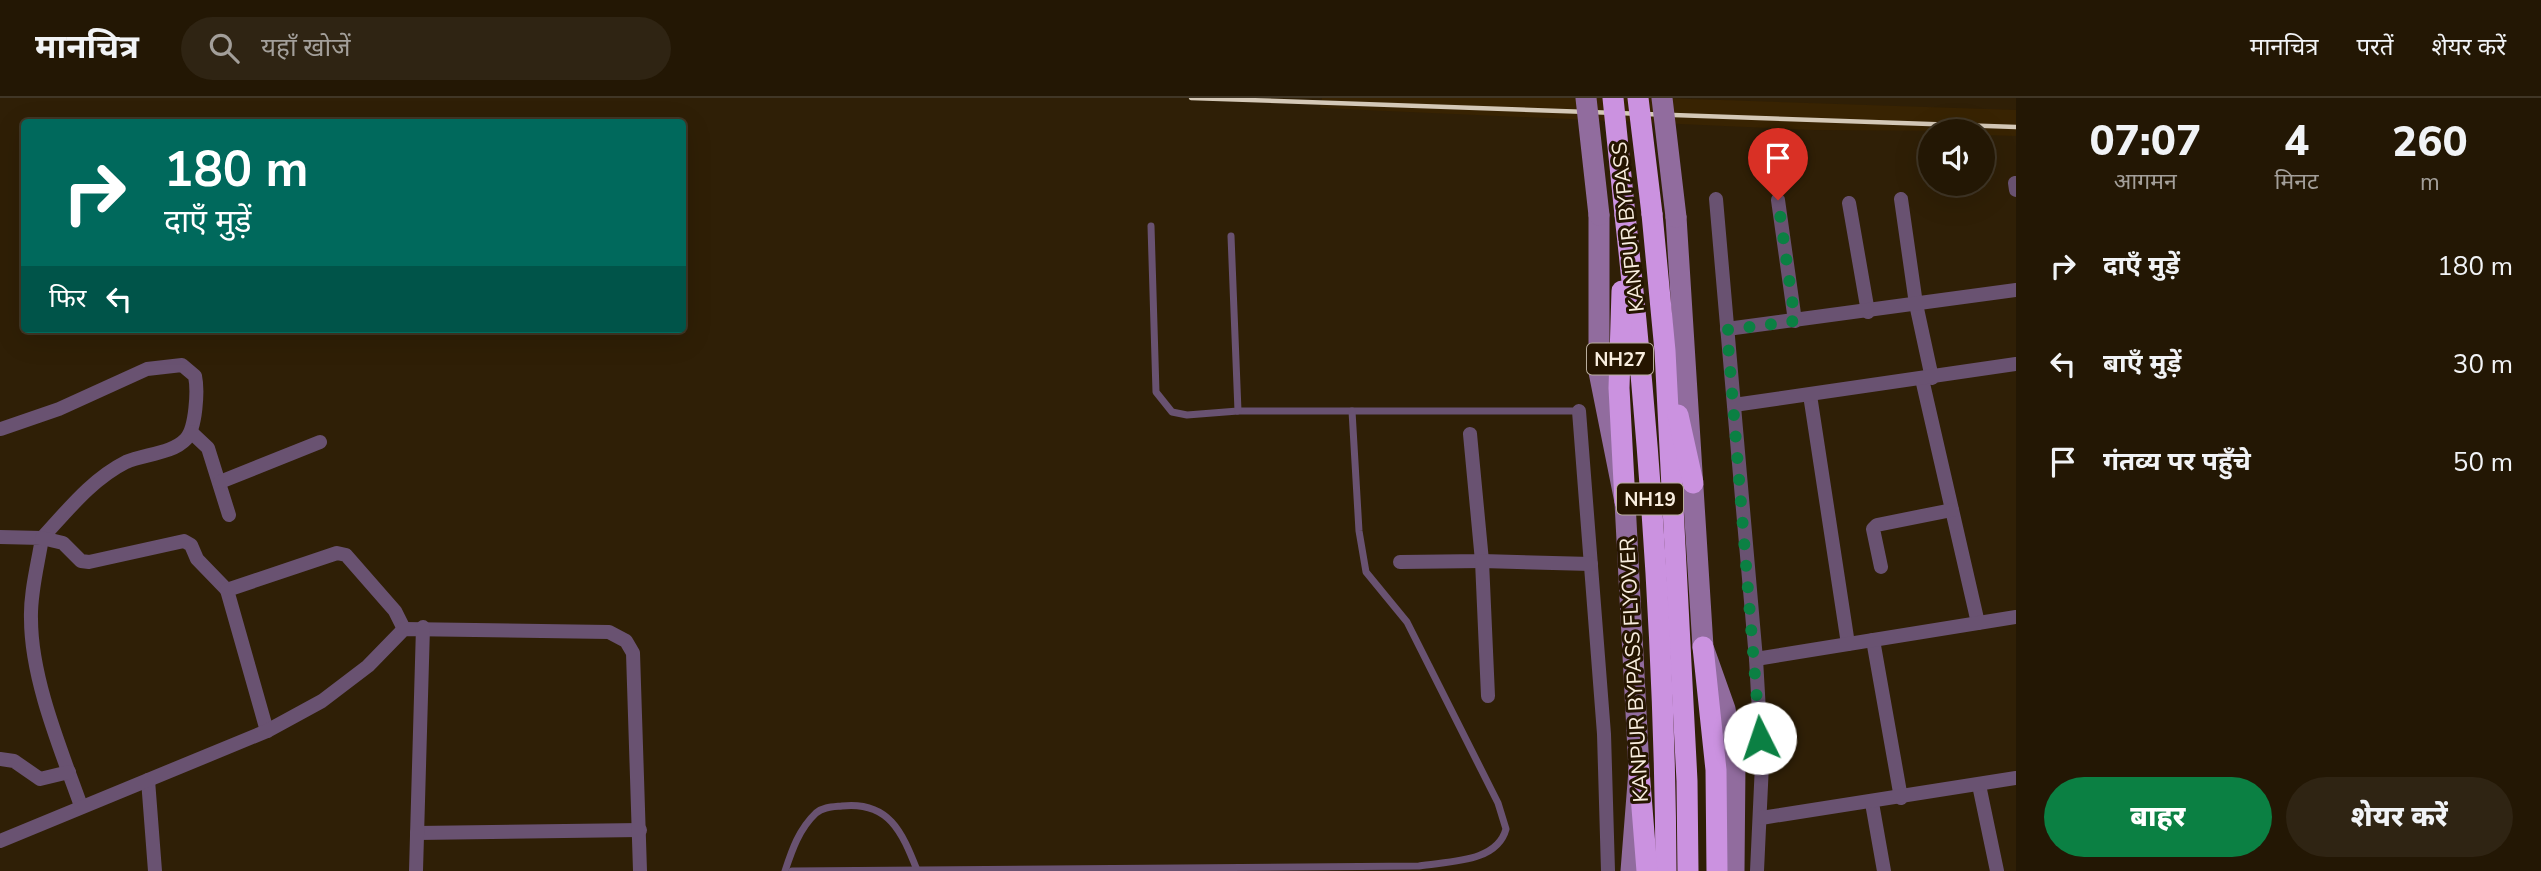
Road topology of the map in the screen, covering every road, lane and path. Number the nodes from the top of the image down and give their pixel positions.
1 (1586, 98) edge
2 (1613, 98) edge
3 (1639, 98) edge
4 (1662, 98) edge
5 (1716, 199) dead end
6 (1901, 199) dead end
7 (1778, 200) dead end
8 (1849, 203) dead end
9 (1625, 215) junction
10 (1151, 226) dead end
11 (1231, 236) dead end
12 (2016, 290) edge
13 (1916, 304) junction
14 (1868, 312) junction
15 (1795, 321) junction
16 (1727, 330) junction
17 (1665, 351) junction
18 (2016, 364) edge
19 (1927, 379) junction
20 (1811, 395) junction
21 (1734, 405) junction
22 (1238, 411) junction
23 (1352, 411) junction
24 (1579, 411) joint
25 (1, 429) edge
26 (191, 432) junction
27 (1470, 434) dead end
28 (320, 442) dead end
29 (220, 482) junction
30 (1693, 483) junction
31 (1625, 502) junction
32 (1952, 510) junction
33 (229, 515) dead end
34 (0, 537) edge
35 (42, 538) junction
36 (1482, 561) junction
37 (1400, 562) dead end
38 (1591, 564) junction
39 (1881, 567) dead end
40 (227, 590) junction
41 (2016, 617) edge
42 (1978, 623) junction
43 (422, 627) junction
44 (404, 629) junction
45 (1873, 640) junction
46 (1848, 644) junction
47 (1703, 647) joint
48 (1756, 659) junction
49 (1488, 696) dead end
50 (267, 731) junction
51 (0, 759) edge
52 (1726, 766) junction
53 (1639, 770) junction
54 (69, 772) junction
55 (2016, 778) edge
56 (148, 779) junction
57 (1979, 785) junction
58 (1902, 798) junction
59 (1872, 803) junction
60 (81, 806) junction
61 (1761, 818) junction
62 (640, 830) junction
63 (417, 833) junction
64 (0, 841) edge
65 (917, 870) edge
66 (155, 871) edge
67 (416, 871) edge
68 (640, 871) edge
69 (785, 871) edge
70 (792, 871) edge
71 (1608, 871) edge
72 (1632, 871) edge
73 (1647, 871) edge
74 (1666, 871) edge
75 (1688, 871) edge
76 (1717, 871) edge
77 (1734, 871) edge
78 (1757, 871) edge
79 (1884, 871) edge
80 (1997, 871) edge

1 - 31 main road, bridge
2 - 9 highway, KANPUR BYPASS / NH19, bridge
3 - 17 highway, KANPUR BYPASS / NH19, bridge
4 - 30 main road, bridge
5 - 16 street
6 - 13 street
7 - 15 street
8 - 14 street
9 - 31 highway, NH27
9 - 74 highway, KANPUR BYPASS FLYOVER / NH19
10 - 22 lane
11 - 22 lane
12 - 13 street
13 - 14 street
13 - 19 street
14 - 15 street
15 - 16 street
16 - 21 street
17 - 30 highway, NH27
17 - 75 highway, NH19
18 - 19 street
19 - 20 street
19 - 32 street
20 - 21 street
20 - 46 street
21 - 48 street
22 - 23 lane
23 - 24 lane
23 - 65 lane
24 - 38 street
25 - 26 street
26 - 29 street
26 - 35 street
27 - 36 street
28 - 29 street
29 - 33 street
30 - 47 main road, NH27
31 - 53 main road, NH27
32 - 39 street
32 - 42 street
34 - 35 street
35 - 40 street
35 - 54 street
36 - 37 street
36 - 38 street
36 - 49 street
38 - 71 street
40 - 44 street
40 - 50 street
41 - 42 street
42 - 45 street
43 - 44 street
43 - 62 street
43 - 63 street
44 - 50 street
45 - 46 street
45 - 58 street
46 - 48 street
47 - 52 highway, NH27
48 - 61 street
50 - 56 street
51 - 54 street
52 - 76 highway, NH27
52 - 77 main road
53 - 72 main road
53 - 73 highway, NH27
54 - 60 street
55 - 57 street
56 - 60 street
56 - 66 street
57 - 58 street
57 - 80 street
58 - 59 street
59 - 61 street
59 - 79 street
60 - 64 street
61 - 78 street
62 - 63 street
62 - 68 street
63 - 67 street
65 - 69 lane
65 - 70 lane

